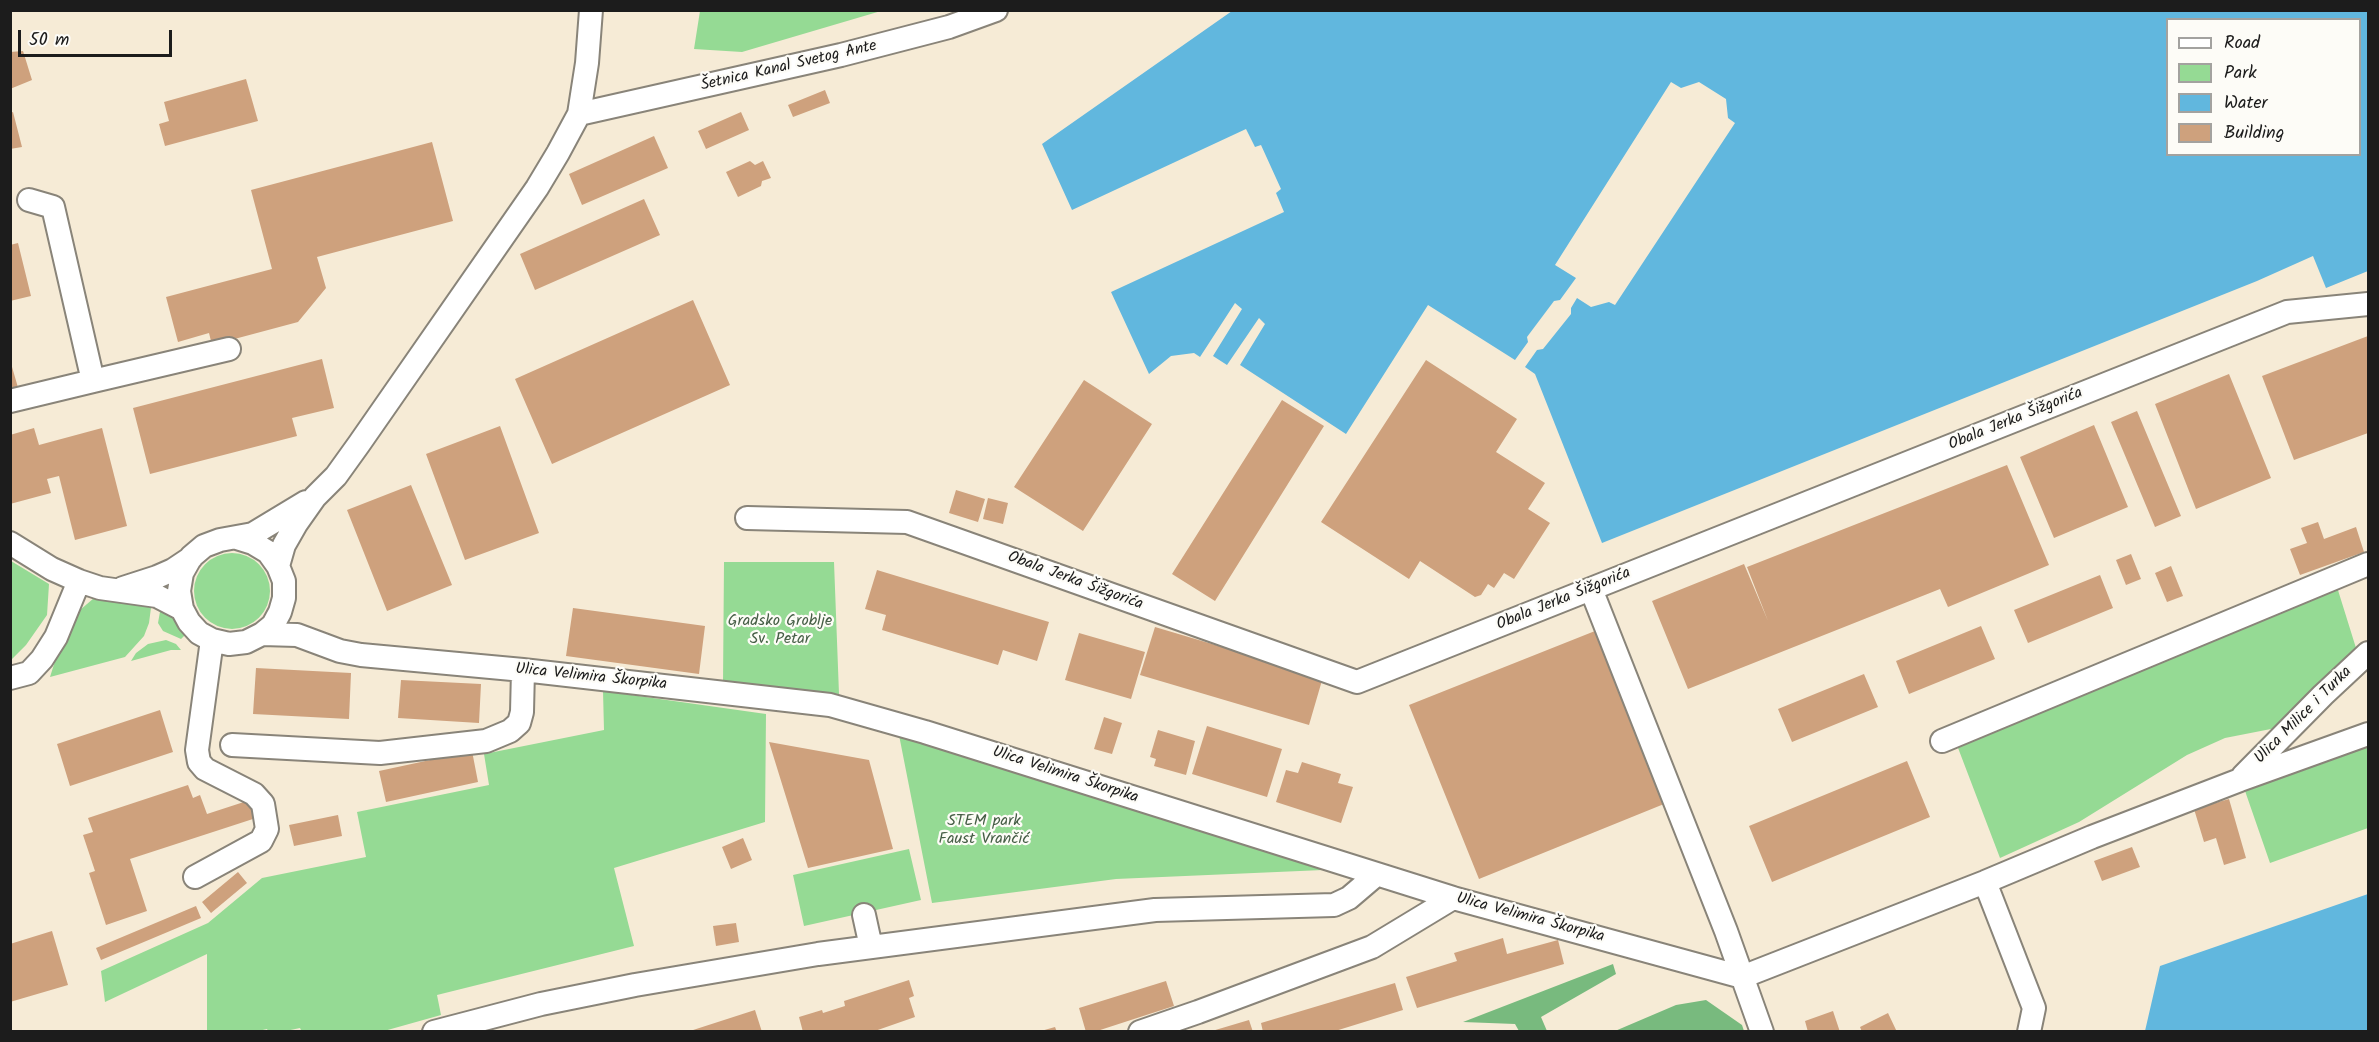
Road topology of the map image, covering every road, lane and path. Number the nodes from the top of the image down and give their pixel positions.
1 (591, 10) edge
2 (996, 10) edge
3 (579, 114) junction
4 (29, 200) dead end
5 (2368, 304) edge
6 (229, 349) dead end
7 (93, 381) junction
8 (10, 401) edge
9 (315, 497) junction
10 (747, 518) dead end
11 (237, 538) junction
12 (10, 543) edge
13 (191, 557) junction
14 (2368, 564) edge
15 (278, 566) junction
16 (80, 581) junction
17 (1591, 589) junction
18 (119, 590) junction
19 (284, 598) junction
20 (182, 609) junction
21 (262, 634) junction
22 (212, 640) junction
23 (316, 641) junction
24 (2368, 653) edge
25 (522, 670) junction
26 (10, 678) edge
27 (2368, 734) edge
28 (1942, 741) dead end
29 (232, 745) dead end
30 (2240, 780) junction
31 (1376, 875) junction
32 (195, 877) dead end
33 (1985, 882) junction
34 (1453, 898) junction
35 (864, 915) dead end
36 (871, 947) junction
37 (1742, 977) junction
38 (434, 1032) edge
39 (1140, 1032) edge
40 (1762, 1032) edge
41 (2029, 1032) edge

1 - 3 street
2 - 3 street, Šetnica Kanal Svetog Ante
3 - 9 street
4 - 7 street
5 - 17 street, Obala Jerka Šižgorića
6 - 7 street
7 - 8 street
9 - 11 street
9 - 15 street
10 - 17 street, Obala Jerka Šižgorića
11 - 13 street
11 - 15 street
12 - 16 street
13 - 18 street
13 - 20 street
14 - 28 street
15 - 19 street
16 - 18 street
16 - 26 street
17 - 37 street
18 - 20 street
19 - 21 street
19 - 23 street
20 - 22 street
21 - 22 street
21 - 23 street, Ulica Velimira Škorpika
22 - 32 street
23 - 25 street, Ulica Velimira Škorpika
24 - 30 street, Ulica Milice i Turka
25 - 29 street
25 - 31 street, Ulica Velimira Škorpika
27 - 30 street
30 - 33 street
31 - 34 street, Ulica Velimira Škorpika
31 - 36 street
33 - 37 street
33 - 41 street
34 - 37 street, Ulica Velimira Škorpika
34 - 39 street
35 - 36 street
36 - 38 street
37 - 40 street

